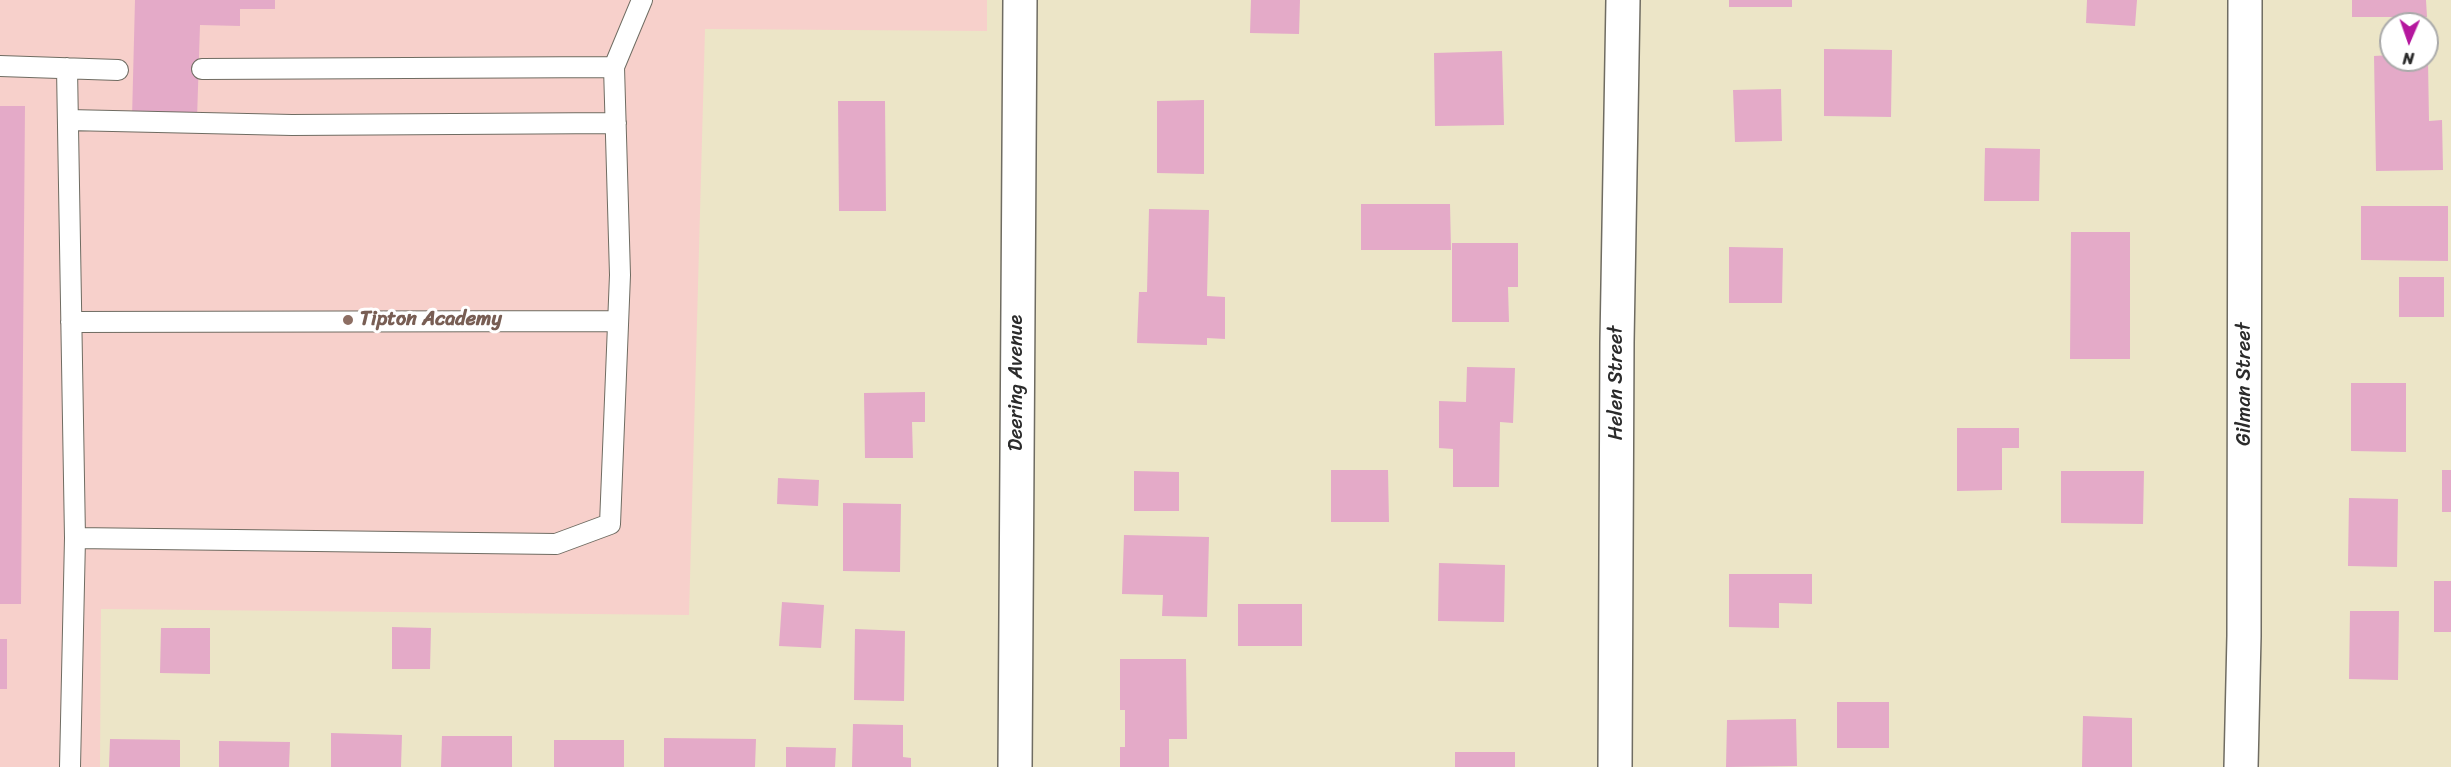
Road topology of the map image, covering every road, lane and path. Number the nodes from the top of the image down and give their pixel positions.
1 (642, 0) edge
2 (1020, 0) edge
3 (1623, 0) edge
4 (2245, 0) edge
5 (0, 66) edge
6 (67, 68) junction
7 (614, 68) junction
8 (202, 69) dead end
9 (118, 70) dead end
10 (68, 120) junction
11 (616, 123) junction
12 (618, 321) junction
13 (71, 322) junction
14 (75, 538) junction
15 (70, 767) edge
16 (1015, 767) edge
17 (1615, 767) edge
18 (2241, 767) edge

1 - 7 lane
2 - 16 street, Deering Avenue
3 - 17 street, Helen Street
4 - 18 street, Gilman Street
5 - 6 lane
6 - 9 lane
6 - 10 lane
7 - 8 lane
7 - 11 lane
10 - 11 lane
10 - 13 lane
11 - 12 lane
12 - 13 lane
12 - 14 lane
13 - 14 lane
14 - 15 lane

